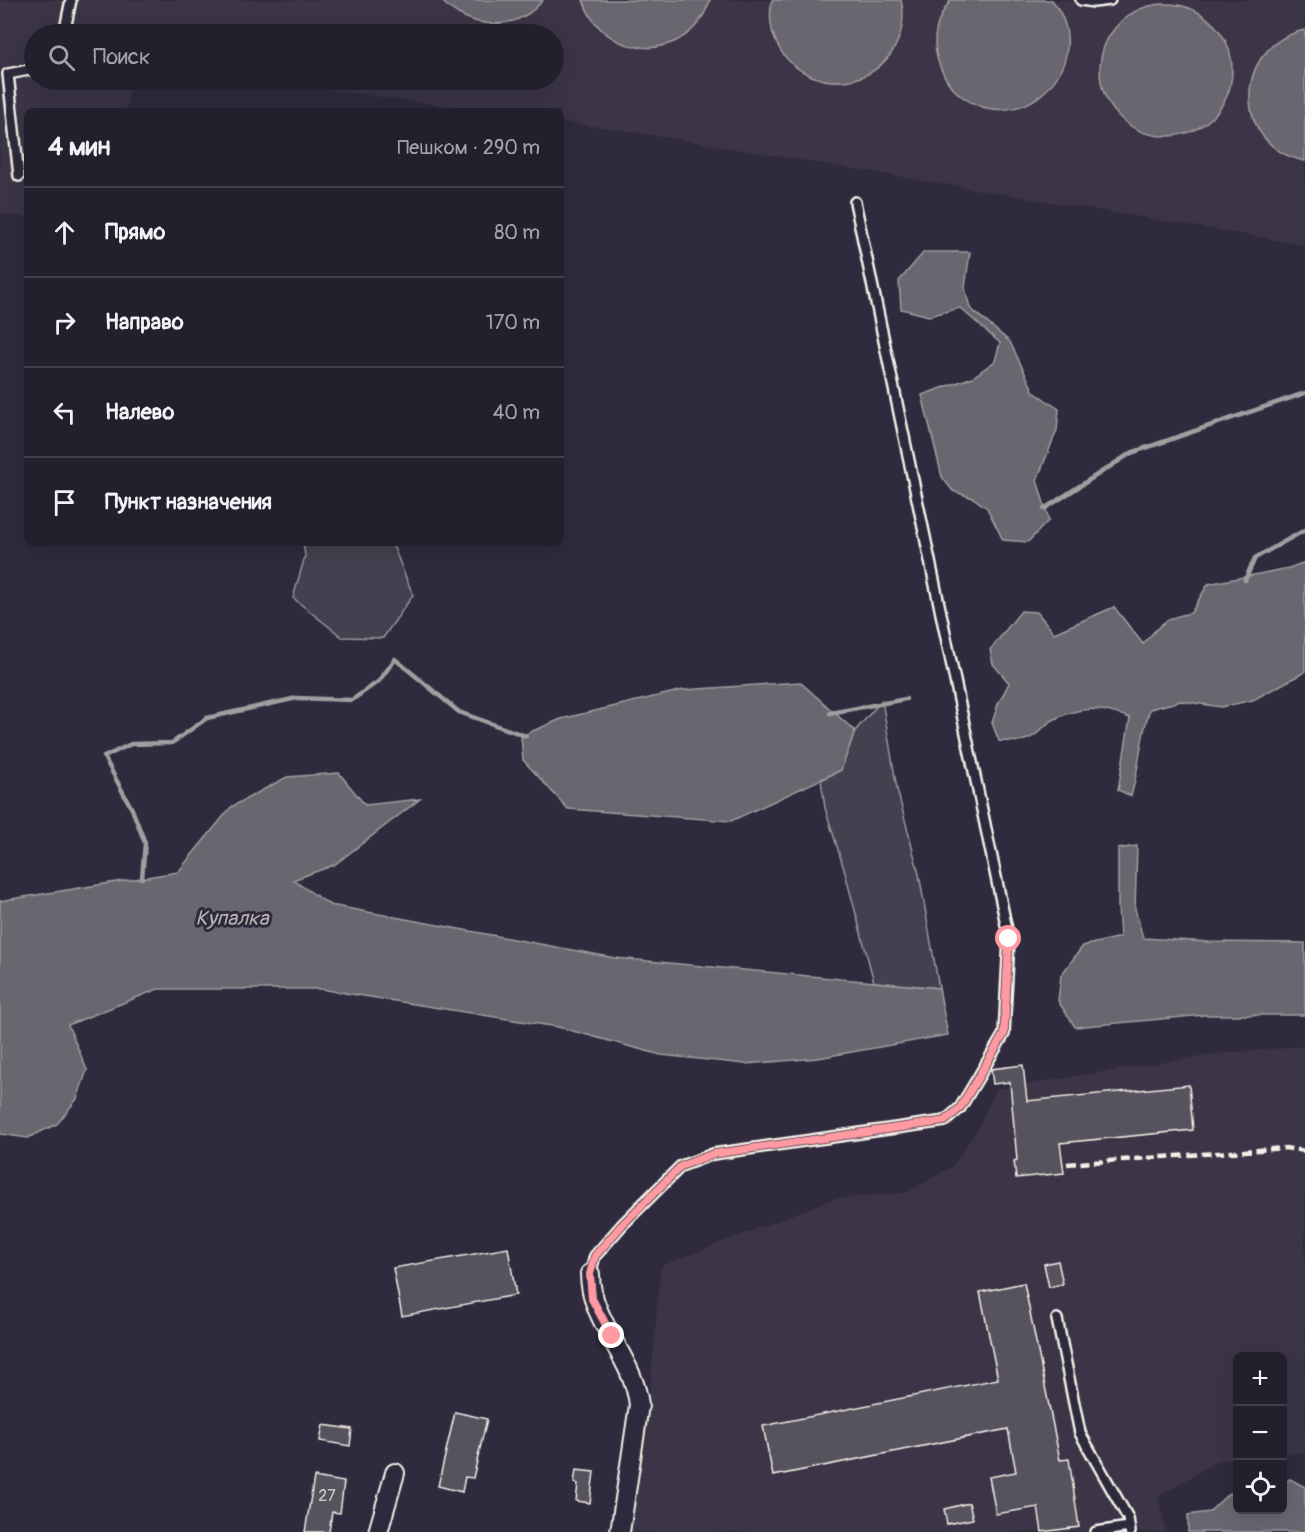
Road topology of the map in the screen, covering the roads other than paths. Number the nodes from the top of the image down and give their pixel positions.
1 (71, 0) edge
2 (1081, 0) edge
3 (1110, 0) edge
4 (66, 24) edge
5 (24, 71) edge
6 (19, 176) dead end
7 (855, 202) dead end
8 (590, 1274) joint
9 (1057, 1319) dead end
10 (395, 1473) dead end
11 (1129, 1529) edge
12 (378, 1532) edge
13 (620, 1532) edge
14 (1096, 1532) edge

1 - 4 lane
2 - 3 lane
5 - 6 lane
7 - 8 lane
8 - 13 street
9 - 11 lane
10 - 12 street
11 - 14 lane

